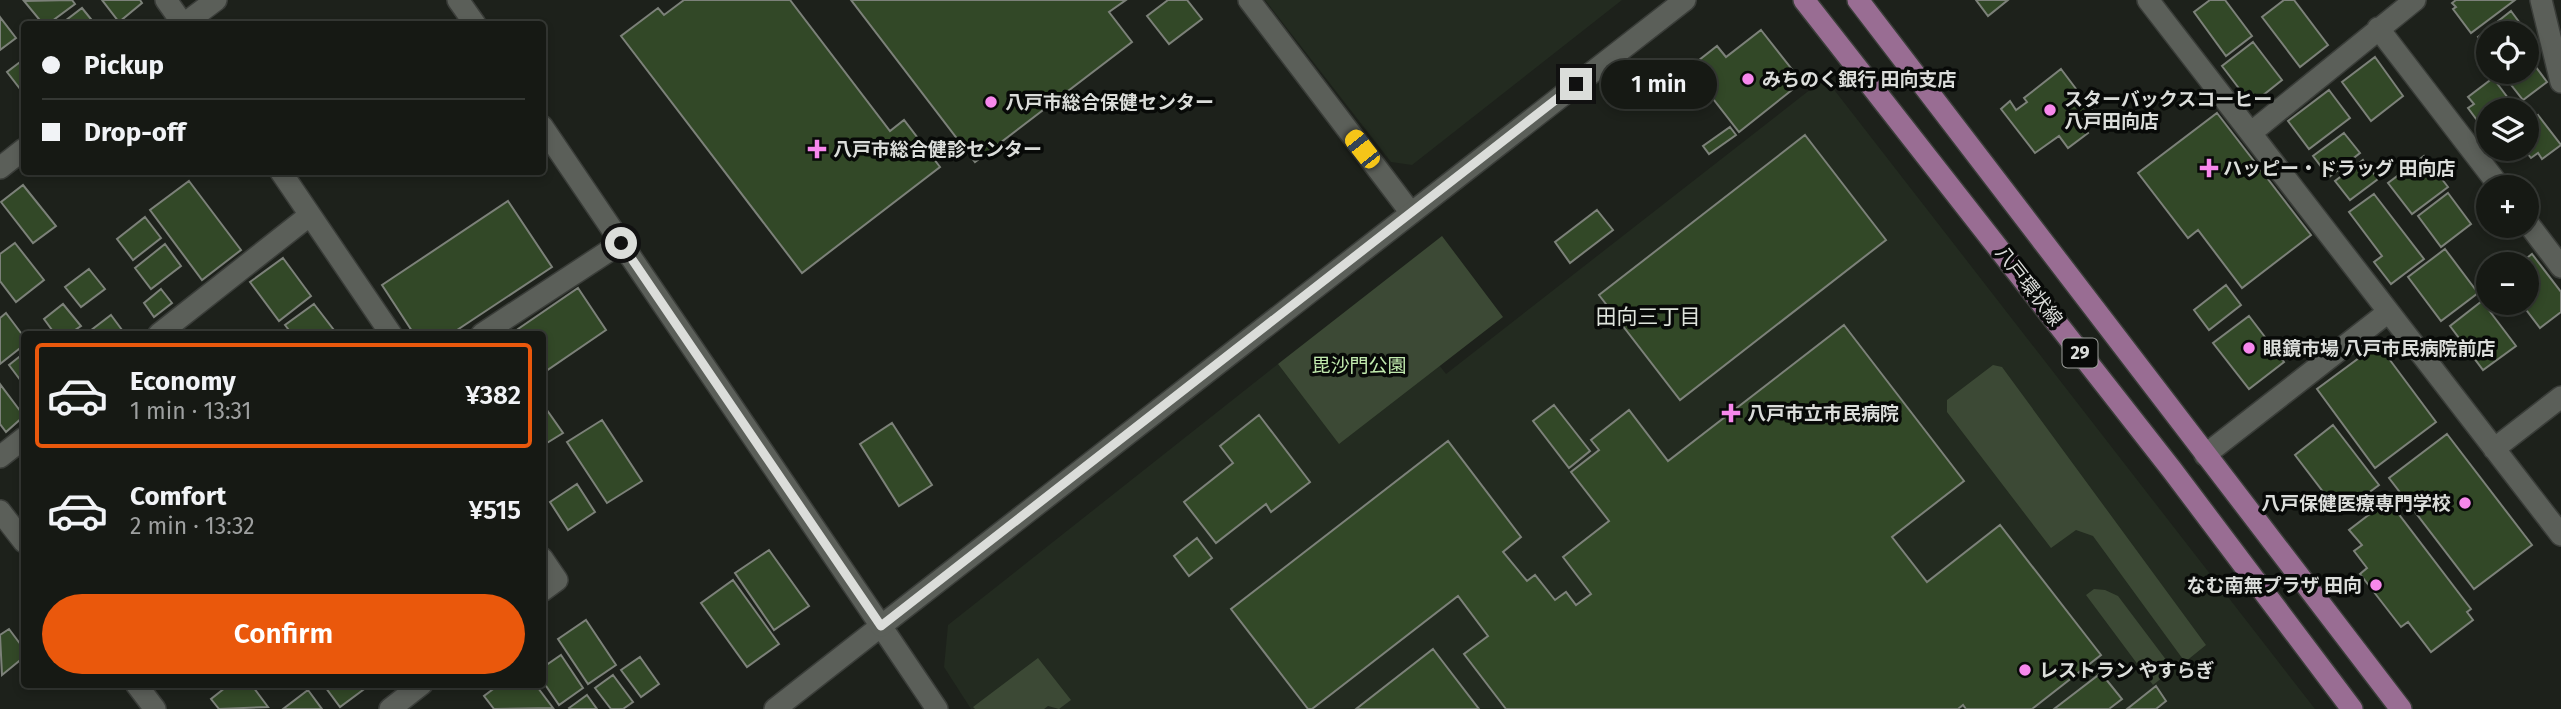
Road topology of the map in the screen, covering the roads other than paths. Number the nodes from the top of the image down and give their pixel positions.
1 (166, 0) edge
2 (216, 0) edge
3 (458, 0) edge
4 (1249, 0) edge
5 (1685, 0) edge
6 (1804, 0) edge
7 (1858, 0) edge
8 (2148, 0) edge
9 (2415, 0) edge
10 (2541, 0) edge
11 (182, 21) edge
12 (188, 21) edge
13 (473, 21) edge
14 (2378, 29) junction
15 (2561, 82) edge
16 (546, 132) edge
17 (2252, 132) junction
18 (21, 151) edge
19 (0, 168) edge
20 (283, 175) edge
21 (2491, 175) edge
22 (1411, 213) junction
23 (310, 215) junction
24 (2539, 238) edge
25 (621, 243) junction
26 (2561, 267) edge
27 (2387, 313) junction
28 (163, 331) edge
29 (389, 331) edge
30 (487, 331) edge
31 (2561, 397) edge
32 (21, 440) edge
33 (2494, 449) junction
34 (2205, 454) junction
35 (0, 457) edge
36 (0, 511) edge
37 (2561, 535) edge
38 (21, 538) edge
39 (546, 564) edge
40 (546, 588) edge
41 (881, 626) junction
42 (139, 688) edge
43 (409, 688) edge
44 (155, 709) edge
45 (390, 709) edge
46 (775, 709) edge
47 (937, 709) edge
48 (2352, 709) edge
49 (2400, 709) edge

1 - 11 street
2 - 12 street
3 - 13 street
4 - 22 street
5 - 22 street
6 - 48 main road, 八戸環状線 / 29
7 - 34 main road, 八戸環状線 / 29
8 - 17 street
9 - 14 street
10 - 15 street
14 - 17 street
14 - 21 street
16 - 25 street
17 - 27 street
18 - 19 street
20 - 23 street
22 - 41 street
23 - 28 street
23 - 29 street
24 - 26 street
25 - 30 street
25 - 41 street
27 - 33 street
27 - 34 street
31 - 33 street
32 - 35 street
33 - 37 street
34 - 49 main road, 八戸環状線 / 29
36 - 38 street
39 - 40 street
41 - 46 street
41 - 47 street
42 - 44 street
43 - 45 street

